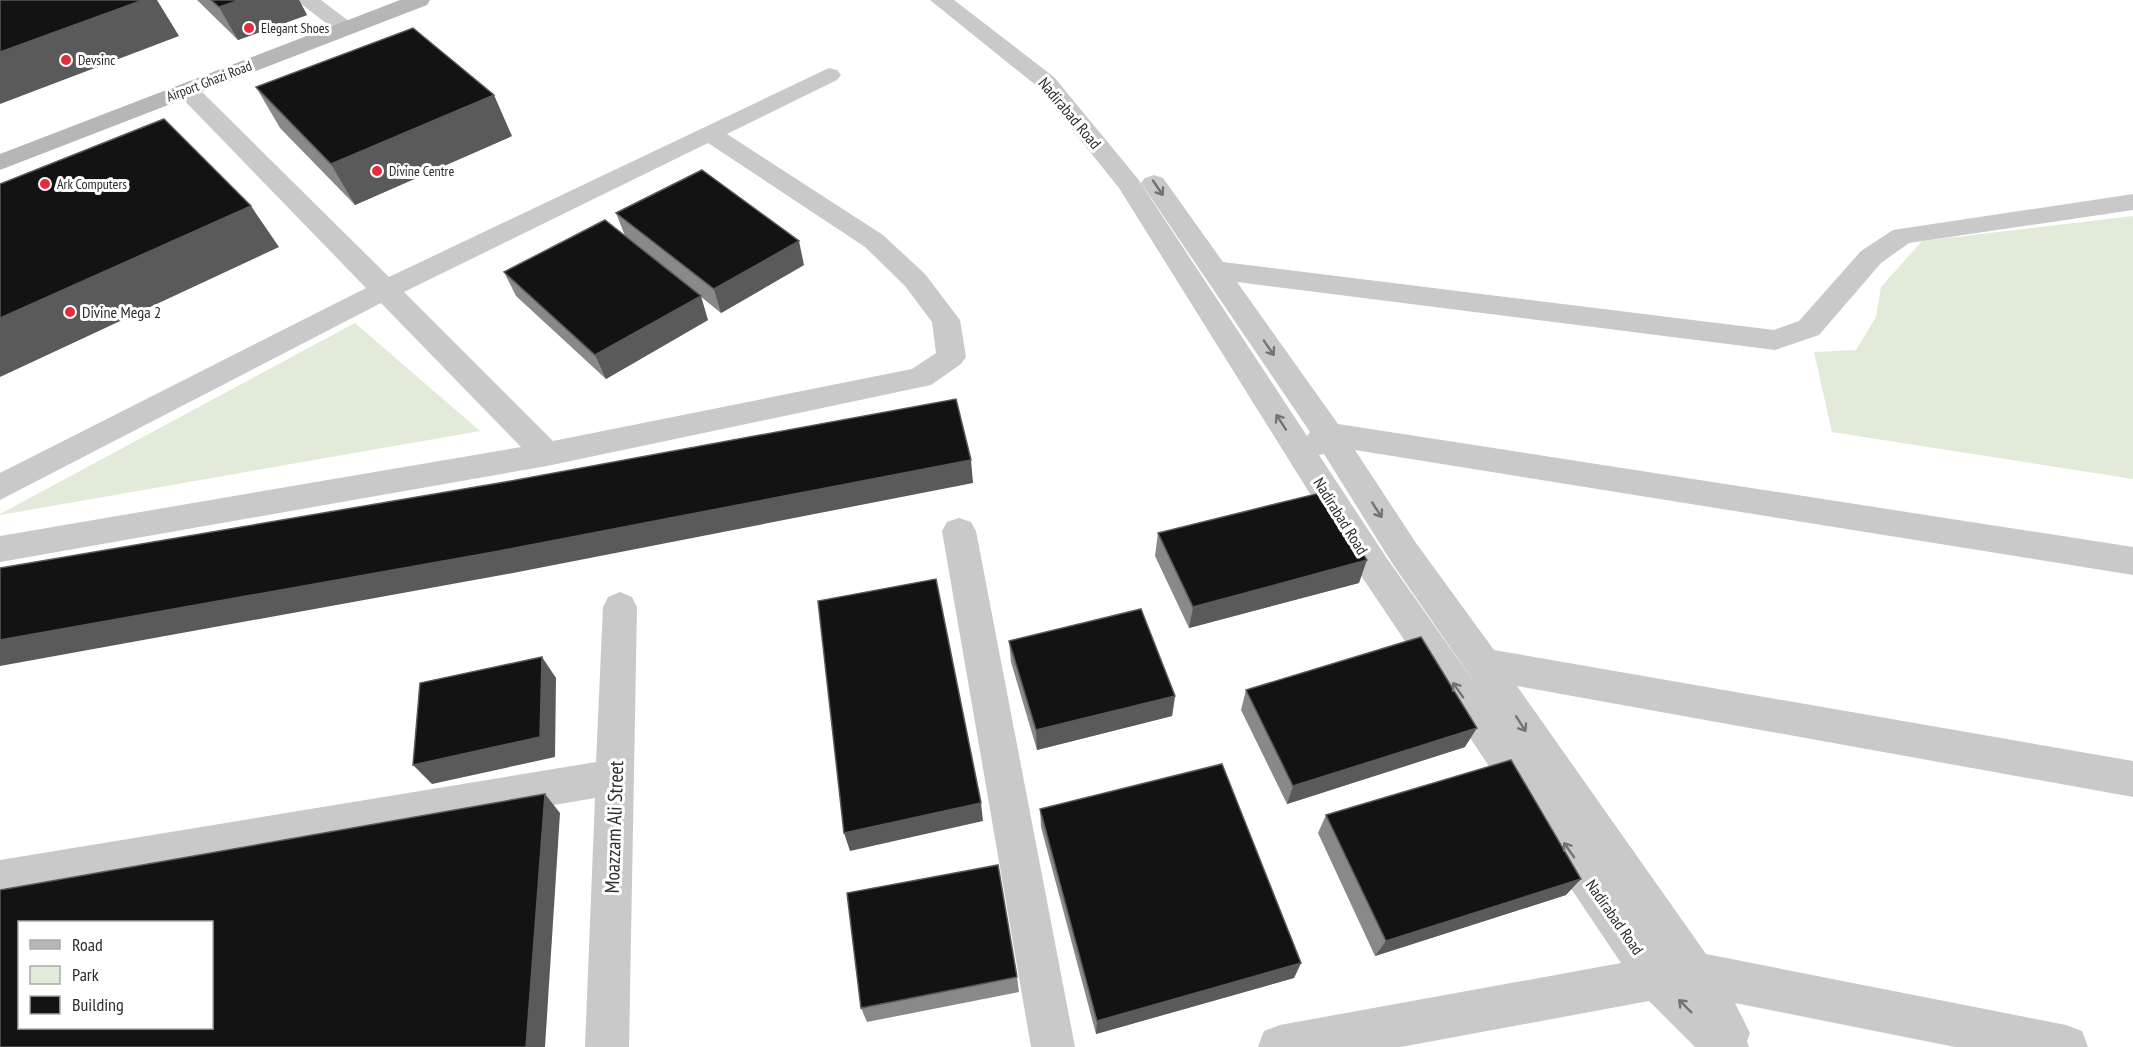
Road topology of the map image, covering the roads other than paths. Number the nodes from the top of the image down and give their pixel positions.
1 (307, 0) edge
2 (419, 0) edge
3 (942, 0) edge
4 (969, 0) edge
5 (347, 28) junction
6 (829, 75) dead end
7 (187, 90) junction
8 (1081, 108) junction
9 (711, 134) junction
10 (0, 163) edge
11 (2133, 202) edge
12 (1214, 270) junction
13 (385, 290) junction
14 (1328, 434) junction
15 (547, 454) junction
16 (1305, 458) junction
17 (0, 488) edge
18 (959, 531) dead end
19 (0, 549) edge
20 (2133, 561) edge
21 (620, 607) dead end
22 (1483, 664) junction
23 (616, 777) junction
24 (2133, 778) edge
25 (0, 880) edge
26 (1676, 976) junction
27 (607, 1047) edge
28 (1053, 1047) edge
29 (1280, 1047) edge
30 (1727, 1047) edge
31 (1736, 1047) edge
32 (2067, 1047) edge

1 - 5 street
2 - 5 main road, Airport Ghazi Road
3 - 8 street, Nadirabad Road
4 - 8 street, Nadirabad Road
5 - 7 main road, Airport Ghazi Road
6 - 9 street
7 - 10 main road, Airport Ghazi Road
7 - 13 street
8 -> 12 street, Nadirabad Road
16 -> 8 street, Nadirabad Road
9 - 13 street
9 - 15 street
11 - 12 street
12 -> 14 street, Nadirabad Road
13 - 15 street
13 - 17 street
14 - 16 street
14 - 20 street
14 -> 22 street, Nadirabad Road
15 - 19 street
26 -> 16 street, Nadirabad Road
18 - 28 street
21 - 23 street, Moazzam Ali Street
22 - 24 street
22 -> 26 street, Nadirabad Road
23 - 25 street
23 - 27 street, Moazzam Ali Street
26 - 29 street
30 -> 26 street, Nadirabad Road
26 - 31 street, Nadirabad Road
26 - 32 street

